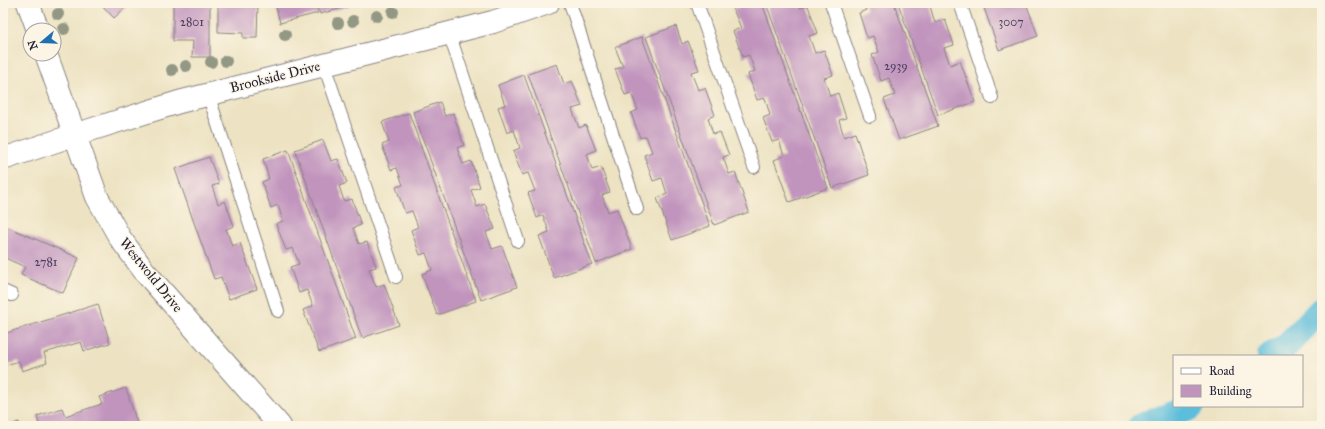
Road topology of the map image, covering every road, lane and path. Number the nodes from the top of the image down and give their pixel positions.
1 (28, 3) edge
2 (548, 3) edge
3 (570, 3) edge
4 (697, 3) edge
5 (830, 3) edge
6 (960, 3) edge
7 (35, 22) edge
8 (449, 33) junction
9 (49, 62) edge
10 (324, 65) junction
11 (208, 94) junction
12 (992, 98) dead end
13 (870, 116) dead end
14 (74, 135) junction
15 (3, 159) edge
16 (754, 167) dead end
17 (637, 208) dead end
18 (518, 241) dead end
19 (396, 277) dead end
20 (278, 311) dead end
21 (280, 426) edge

1 - 7 street
2 - 8 street, Brookside Drive
3 - 17 lane
4 - 16 lane
5 - 13 lane
6 - 12 lane
8 - 10 street, Brookside Drive
8 - 18 lane
9 - 14 street, Westwold Drive
10 - 11 street, Brookside Drive
10 - 19 lane
11 - 14 street, Brookside Drive
11 - 20 lane
14 - 15 street, Brookside Drive
14 - 21 street, Westwold Drive

